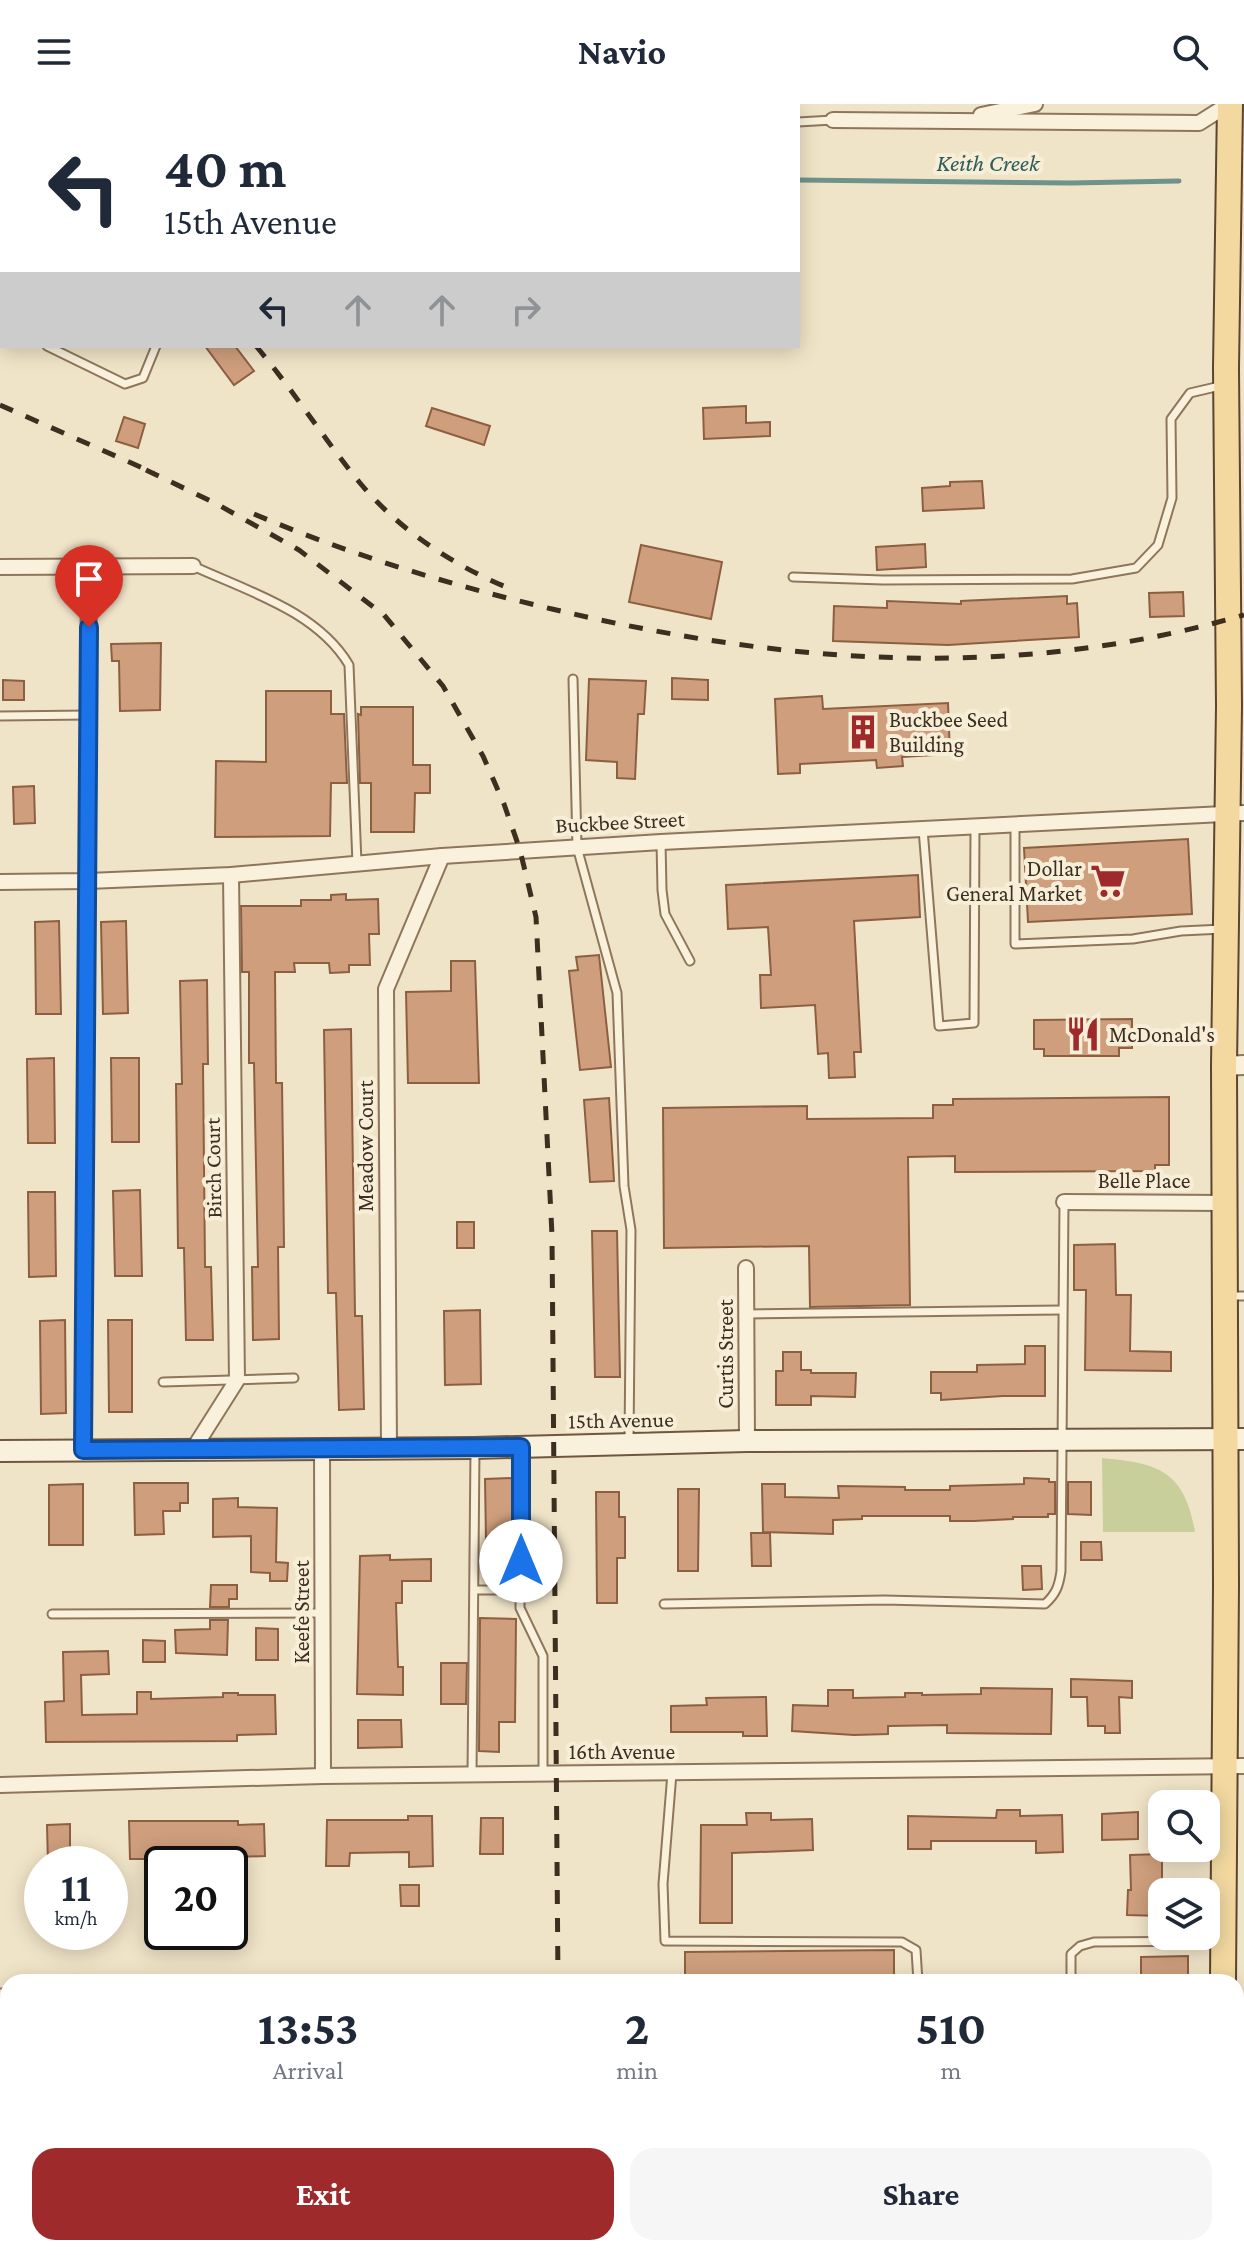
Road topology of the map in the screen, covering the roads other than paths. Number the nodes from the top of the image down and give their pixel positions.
1 (1035, 104) edge
2 (1230, 104) edge
3 (833, 120) joint
4 (954, 121) junction
5 (800, 122) edge
6 (51, 348) edge
7 (155, 348) edge
8 (1226, 385) junction
9 (193, 566) joint
10 (0, 567) edge
11 (89, 568) junction
12 (793, 577) dead end
13 (573, 679) dead end
14 (1236, 704) edge
15 (89, 715) junction
16 (0, 716) edge
17 (1235, 813) edge
18 (1015, 824) junction
19 (975, 826) junction
20 (923, 829) junction
21 (661, 842) junction
22 (577, 847) junction
23 (442, 856) junction
24 (357, 863) junction
25 (231, 875) junction
26 (88, 881) junction
27 (0, 882) edge
28 (1226, 928) junction
29 (690, 961) dead end
30 (1234, 1065) edge
31 (1064, 1202) joint
32 (1229, 1203) junction
33 (746, 1268) dead end
34 (1235, 1296) edge
35 (1062, 1310) junction
36 (746, 1314) junction
37 (294, 1378) dead end
38 (237, 1380) junction
39 (163, 1382) dead end
40 (1235, 1439) edge
41 (1062, 1440) junction
42 (747, 1441) junction
43 (629, 1444) junction
44 (521, 1447) junction
45 (194, 1448) junction
46 (322, 1448) junction
47 (389, 1448) junction
48 (474, 1448) junction
49 (83, 1450) junction
50 (0, 1451) edge
51 (475, 1590) junction
52 (521, 1590) junction
53 (664, 1604) dead end
54 (323, 1613) junction
55 (52, 1614) dead end
56 (1234, 1767) edge
57 (672, 1773) junction
58 (472, 1774) junction
59 (543, 1774) junction
60 (323, 1776) junction
61 (0, 1785) edge
62 (1223, 1941) junction
63 (918, 1974) edge
64 (1071, 1974) edge
65 (1223, 1974) edge

1 - 4 street
2 - 4 street
2 - 8 main road
3 - 4 street
3 - 5 lane
6 - 7 lane
8 - 12 lane
8 - 14 main road
9 - 11 street
9 - 24 lane
10 - 11 street
11 - 15 street
13 - 22 lane
14 - 17 main road
15 - 16 lane
15 - 26 street
17 - 18 street, Buckbee Street
17 - 28 main road
18 - 19 street, Buckbee Street
18 - 28 lane
19 - 20 street, Buckbee Street
19 - 20 lane
20 - 21 street, Buckbee Street
21 - 22 street, Buckbee Street
21 - 29 lane
22 - 23 street, Buckbee Street
22 - 43 lane
23 - 24 street, Buckbee Street
23 - 47 street, Meadow Court
24 - 25 street, Buckbee Street
25 - 26 street, Buckbee Street
25 - 38 street, Birch Court
26 - 27 street, Buckbee Street
26 - 49 street
28 - 30 main road
30 - 32 main road
31 - 32 street, Belle Place
31 - 35 lane
32 - 34 main road
33 - 36 street, Curtis Street
34 - 40 main road
35 - 36 lane
35 - 41 lane
36 - 42 street, Curtis Street
37 - 38 lane
38 - 39 lane
38 - 45 street
40 - 41 main road, 15th Avenue
40 - 56 main road
41 - 42 main road, 15th Avenue
41 - 53 lane
42 - 43 main road, 15th Avenue
43 - 44 main road, 15th Avenue
44 - 48 main road, 15th Avenue
44 - 52 lane
45 - 46 main road, 15th Avenue
45 - 49 main road, 15th Avenue
46 - 47 main road, 15th Avenue
46 - 54 street, Keefe Street
47 - 48 main road, 15th Avenue
48 - 51 lane
49 - 50 main road, 15th Avenue
51 - 52 lane
51 - 58 lane
52 - 59 lane
54 - 55 lane
54 - 60 street, Keefe Street
56 - 57 street, 16th Avenue
56 - 62 main road
57 - 59 street, 16th Avenue
57 - 63 lane
58 - 59 street, 16th Avenue
58 - 60 street, 16th Avenue
60 - 61 street, 16th Avenue
62 - 64 lane
62 - 65 main road

